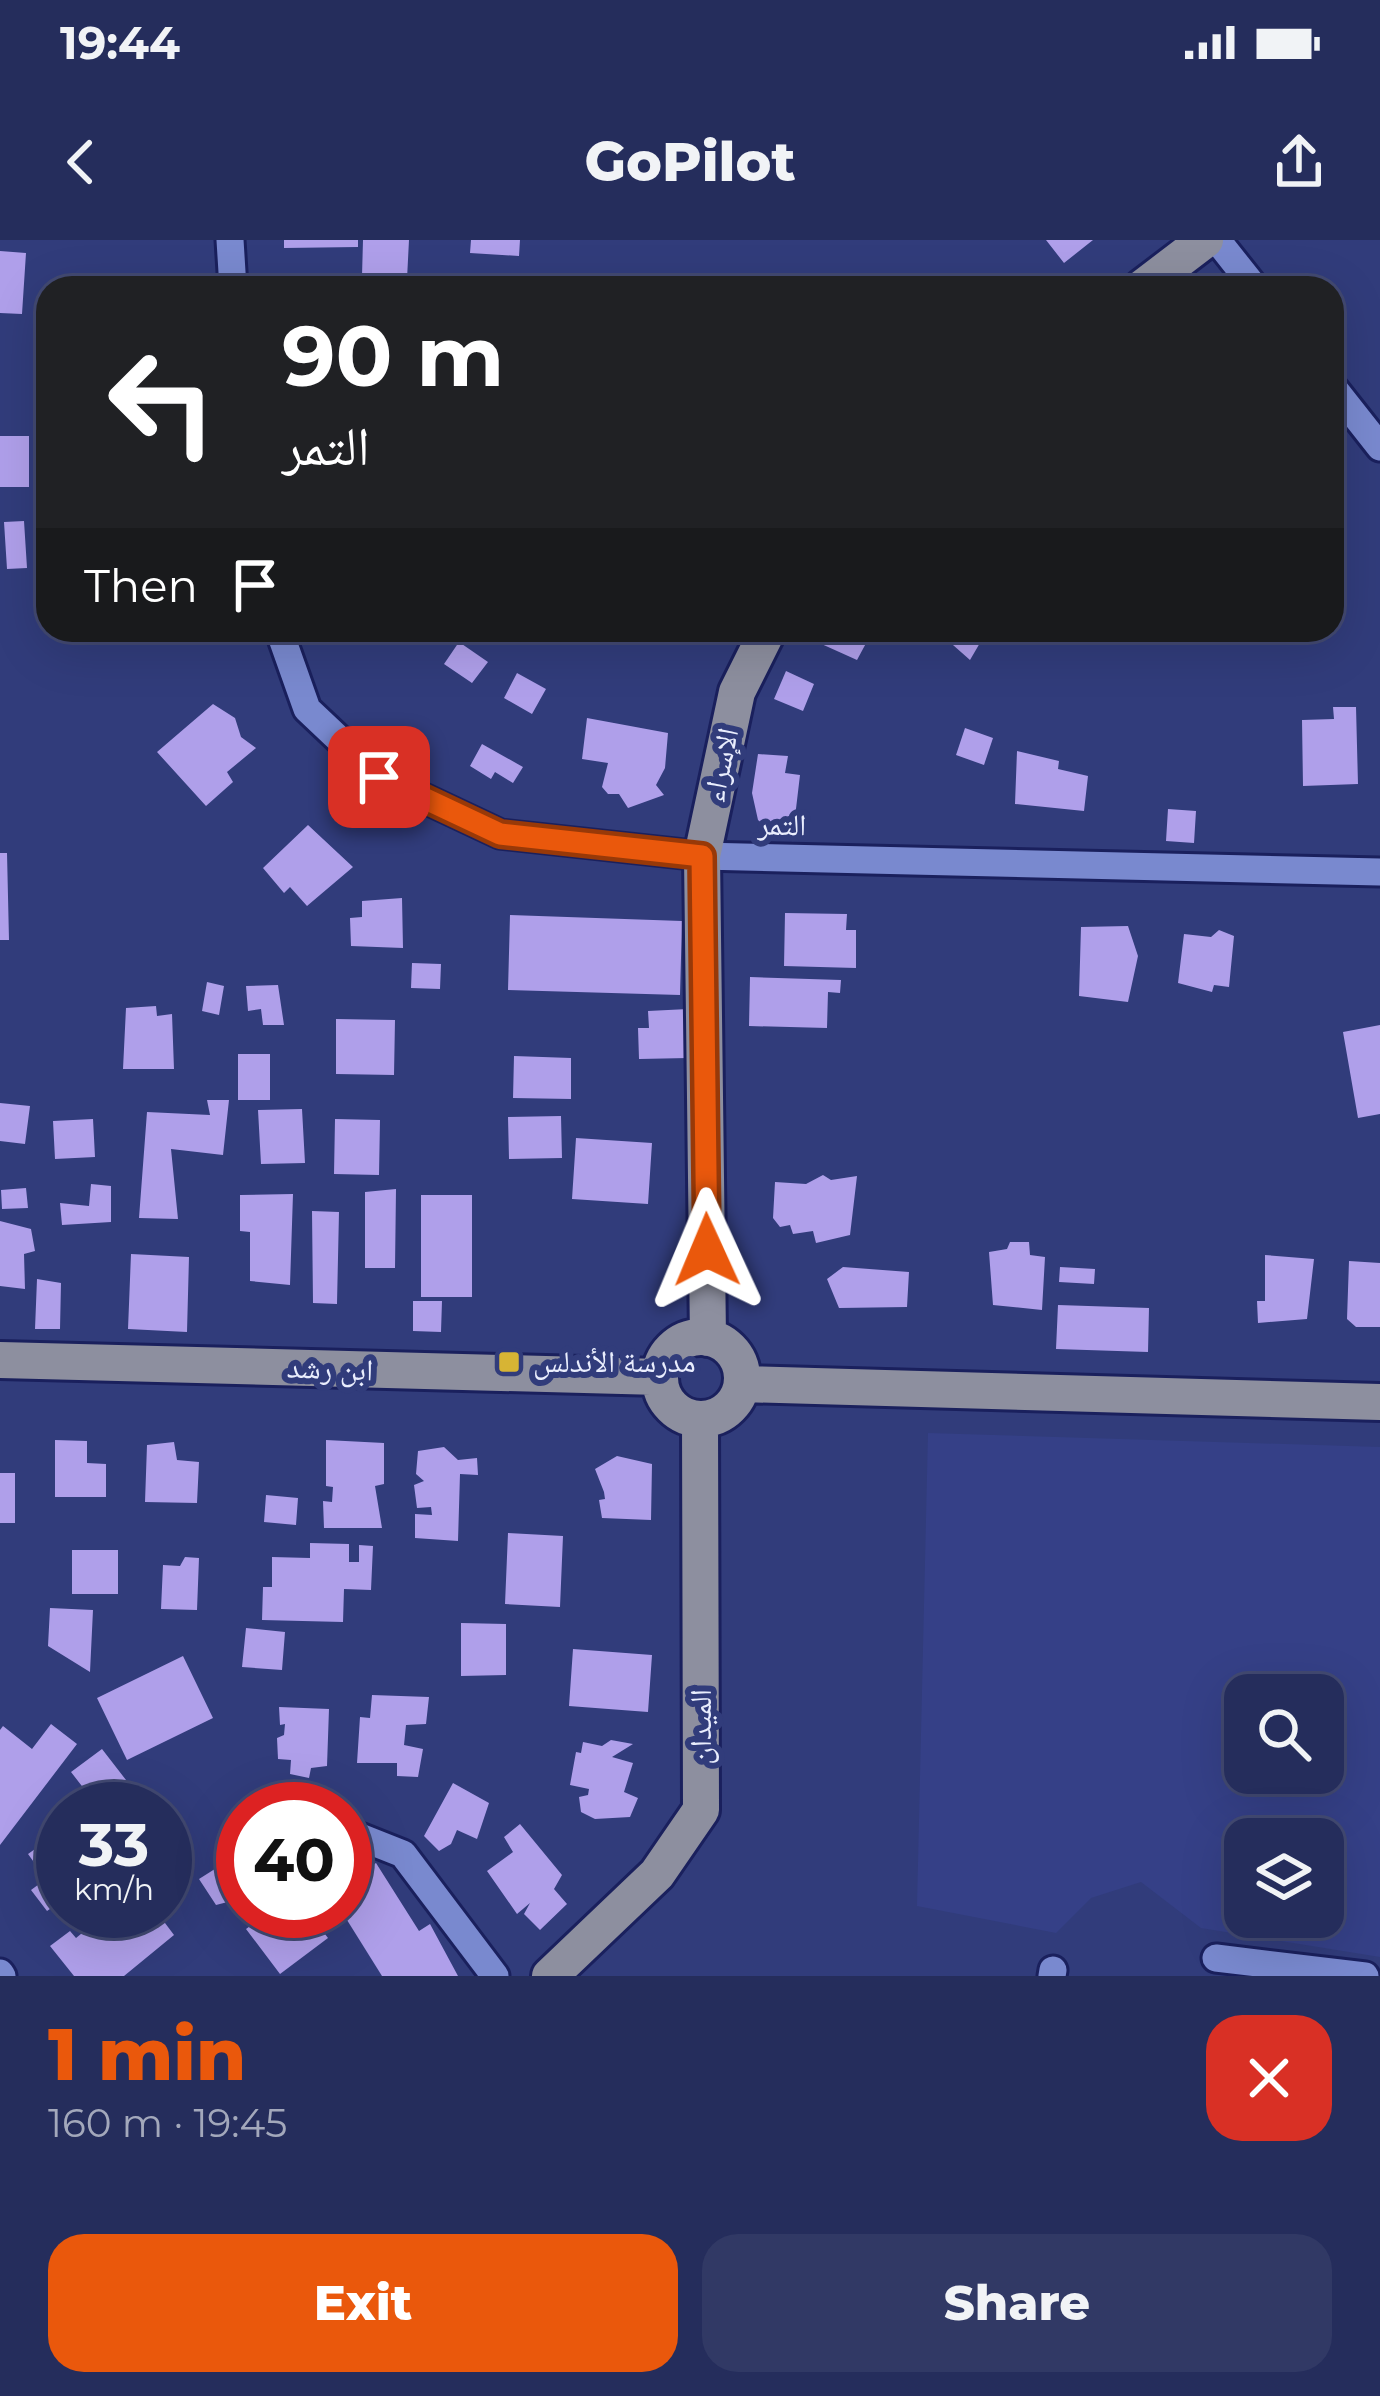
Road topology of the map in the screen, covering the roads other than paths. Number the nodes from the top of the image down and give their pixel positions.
1 (230, 240) edge
2 (1205, 240) edge
3 (1217, 240) edge
4 (232, 276) edge
5 (1158, 276) edge
6 (1246, 276) edge
7 (1344, 401) edge
8 (1380, 447) edge
9 (283, 642) edge
10 (762, 642) edge
11 (702, 856) junction
12 (1380, 872) edge
13 (708, 1338) junction
14 (0, 1360) edge
15 (660, 1377) junction
16 (742, 1384) junction
17 (1380, 1402) edge
18 (700, 1418) junction
19 (372, 1842) edge
20 (1216, 1958) dead end
21 (496, 1976) edge
22 (550, 1976) edge
23 (1364, 1976) edge

1 - 4 street
2 - 5 street
3 - 6 street
7 - 8 street
9 - 11 street, التمر
10 - 11 street, الإسراء
11 - 12 street, التمر
11 - 13 street, الإسراء
13 - 15 street
13 - 16 street
14 - 15 street, ابن رشد
15 - 18 street
16 - 17 street
16 - 18 street
18 - 22 street, الميدان
19 - 21 street
20 - 23 street

